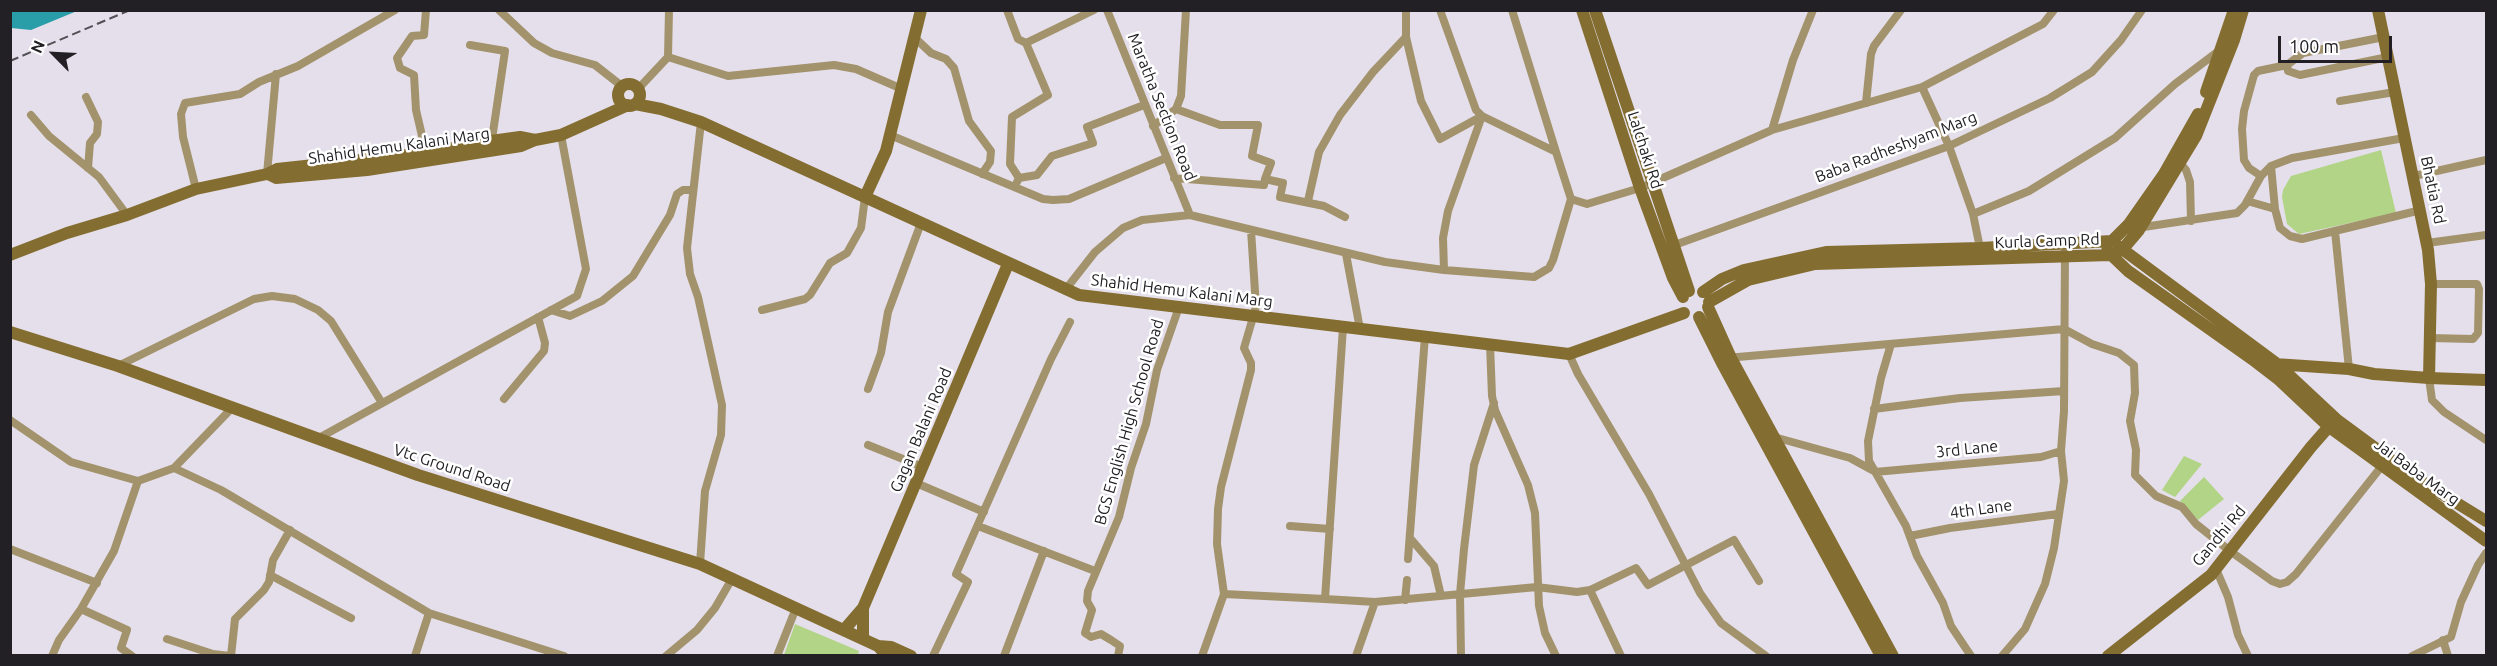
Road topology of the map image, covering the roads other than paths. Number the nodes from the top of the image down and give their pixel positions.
1 (395, 10) edge
2 (426, 10) edge
3 (499, 10) edge
4 (669, 10) edge
5 (921, 10) edge
6 (1007, 10) edge
7 (1094, 10) edge
8 (1107, 10) edge
9 (1186, 10) edge
10 (1406, 10) edge
11 (1440, 10) edge
12 (1512, 10) edge
13 (1582, 10) edge
14 (1595, 10) edge
15 (1814, 10) edge
16 (1900, 10) edge
17 (2054, 10) edge
18 (2142, 10) edge
19 (2378, 10) edge
20 (2237, 11) edge
21 (914, 37) junction
22 (1406, 37) junction
23 (1597, 37) junction
24 (2384, 37) junction
25 (1026, 43) junction
26 (470, 45) dead end
27 (2220, 50) junction
28 (668, 57) junction
29 (2388, 57) junction
30 (2287, 65) junction
31 (276, 74) junction
32 (623, 87) junction
33 (1922, 87) junction
34 (638, 89) junction
35 (902, 89) junction
36 (2395, 92) junction
37 (86, 97) dead end
38 (2340, 101) dead end
39 (1866, 103) junction
40 (631, 105) junction
41 (1144, 105) junction
42 (1176, 109) junction
43 (31, 115) dead end
44 (1482, 116) junction
45 (701, 122) junction
46 (1153, 126) junction
47 (1772, 130) junction
48 (561, 135) junction
49 (890, 135) junction
50 (2404, 138) junction
51 (491, 146) junction
52 (1948, 146) junction
53 (1556, 152) junction
54 (426, 153) junction
55 (1166, 158) junction
56 (2487, 159) edge
57 (2181, 164) junction
58 (2271, 166) junction
59 (88, 168) junction
60 (267, 174) junction
61 (982, 174) junction
62 (2261, 176) junction
63 (2414, 176) junction
64 (1018, 178) junction
65 (1174, 178) junction
66 (1265, 179) junction
67 (1652, 182) junction
68 (1014, 188) junction
69 (1640, 188) junction
70 (196, 189) junction
71 (693, 190) junction
72 (865, 197) junction
73 (1571, 200) junction
74 (1308, 201) junction
75 (2247, 201) junction
76 (2275, 209) junction
77 (2421, 210) junction
78 (1973, 214) junction
79 (127, 215) junction
80 (1190, 215) junction
81 (1345, 217) dead end
82 (2191, 221) junction
83 (921, 223) junction
84 (2134, 227) junction
85 (1251, 230) junction
86 (2335, 231) junction
87 (2487, 235) edge
88 (2106, 242) junction
89 (2427, 243) junction
90 (1669, 248) junction
91 (1980, 248) junction
92 (2122, 250) junction
93 (2065, 251) junction
94 (1346, 254) junction
95 (10, 255) edge
96 (2110, 255) junction
97 (1008, 264) junction
98 (1444, 270) junction
99 (2431, 284) junction
100 (1065, 289) junction
101 (1686, 294) junction
102 (1707, 300) junction
103 (1179, 307) junction
104 (551, 310) junction
105 (762, 310) dead end
106 (1684, 313) junction
107 (1255, 316) junction
108 (538, 317) junction
109 (1699, 317) junction
110 (1070, 322) dead end
111 (1343, 327) junction
112 (1360, 329) junction
113 (2064, 329) junction
114 (10, 332) edge
115 (1425, 336) junction
116 (2430, 339) junction
117 (1490, 344) junction
118 (1891, 344) junction
119 (1569, 354) junction
120 (1726, 358) junction
121 (118, 366) junction
122 (2272, 367) junction
123 (2349, 369) junction
124 (2429, 378) junction
125 (2487, 380) edge
126 (868, 389) dead end
127 (2064, 391) junction
128 (504, 399) dead end
129 (382, 403) junction
130 (1494, 403) junction
131 (231, 409) junction
132 (1874, 409) junction
133 (10, 420) edge
134 (2332, 423) junction
135 (1768, 437) junction
136 (317, 439) junction
137 (2487, 440) edge
138 (868, 445) dead end
139 (2061, 451) junction
140 (2385, 462) junction
141 (923, 467) junction
142 (174, 468) junction
143 (1875, 472) junction
144 (138, 481) junction
145 (916, 483) junction
146 (984, 512) junction
147 (2058, 514) junction
148 (2487, 521) edge
149 (978, 526) junction
150 (1290, 526) dead end
151 (1330, 529) junction
152 (290, 530) junction
153 (1910, 537) junction
154 (1410, 538) junction
155 (2487, 541) edge
156 (10, 549) edge
157 (1044, 551) junction
158 (2230, 551) junction
159 (2487, 553) edge
160 (1408, 559) dead end
161 (700, 564) junction
162 (1686, 566) junction
163 (2216, 569) junction
164 (1095, 571) junction
165 (270, 575) junction
166 (733, 578) junction
167 (1407, 580) dead end
168 (1759, 581) dead end
169 (97, 583) junction
170 (1537, 587) junction
171 (1590, 590) junction
172 (1224, 594) junction
173 (1460, 594) junction
174 (1441, 596) junction
175 (1325, 599) junction
176 (1405, 600) junction
177 (1375, 602) junction
178 (796, 608) junction
179 (863, 608) junction
180 (81, 609) junction
181 (429, 613) junction
182 (351, 618) dead end
183 (844, 630) junction
184 (1878, 638) junction
185 (167, 639) dead end
186 (863, 639) junction
187 (2443, 640) junction
188 (878, 646) junction
189 (52, 656) edge
190 (132, 656) edge
191 (231, 656) edge
192 (415, 656) edge
193 (564, 656) edge
194 (666, 656) edge
195 (777, 656) edge
196 (887, 656) edge
197 (911, 656) edge
198 (933, 656) edge
199 (1004, 656) edge
200 (1118, 656) edge
201 (1202, 656) edge
202 (1356, 656) edge
203 (1461, 656) edge
204 (1556, 656) edge
205 (1621, 656) edge
206 (1766, 656) edge
207 (1881, 656) edge
208 (1893, 656) edge
209 (1971, 656) edge
210 (2002, 656) edge
211 (2109, 656) edge
212 (2248, 656) edge
213 (2412, 656) edge
214 (2448, 656) edge

1 - 31 street
2 - 54 street
3 - 32 street
4 - 28 street
5 - 21 main road
6 - 25 street
7 - 25 street
8 - 41 street, Maratha Section Road
9 - 42 street
10 - 22 street
11 - 44 street
12 - 53 street
13 - 23 main road, Lalchaki Rd
14 - 23 main road, Lalchaki Rd
15 - 47 street
16 - 39 street
17 - 33 street
18 - 52 street, Baba Radheshyam Marg
19 - 24 main road, Bhatia Rd
20 - 27 main road, Kurla Camp Rd
20 - 57 main road, Kurla Camp Rd
21 - 35 main road
21 - 61 street
22 - 44 street
22 - 74 street
23 - 67 main road, Lalchaki Rd
23 - 69 main road, Lalchaki Rd
24 - 29 main road, Bhatia Rd
24 - 30 street
25 - 64 street
26 - 51 street
27 - 78 street
27 - 84 main road, Kurla Camp Rd
28 - 34 street
28 - 35 street
29 - 30 street
29 - 36 main road, Bhatia Rd
30 - 62 street
31 - 60 street
31 - 70 street
32 - 34 main road
32 - 40 main road
33 - 39 street
33 - 52 street
34 - 40 main road
35 - 49 main road
36 - 38 street
36 - 50 main road, Bhatia Rd
37 - 59 street
39 - 47 street
40 - 45 main road, Shahid Hemu Kalani Marg
40 - 48 main road, Shahid Hemu Kalani Marg
41 - 46 street, Maratha Section Road
41 - 64 street
42 - 46 street
42 - 66 street
43 - 59 street
44 - 53 street
44 - 98 street
45 - 71 street
45 - 72 main road, Shahid Hemu Kalani Marg
46 - 55 street, Maratha Section Road
47 - 67 street
48 - 51 main road, Shahid Hemu Kalani Marg
48 - 104 street
49 - 61 street
49 - 72 main road
50 - 58 street
50 - 63 main road, Bhatia Rd
51 - 54 main road, Shahid Hemu Kalani Marg
51 - 60 main road, Shahid Hemu Kalani Marg
52 - 78 street
52 - 90 street, Baba Radheshyam Marg
53 - 73 street
54 - 60 main road, Shahid Hemu Kalani Marg
55 - 65 street, Maratha Section Road
55 - 68 street
56 - 63 street
57 - 82 street
57 - 84 main road, Kurla Camp Rd
58 - 62 street
58 - 76 street
59 - 79 street
60 - 70 main road, Shahid Hemu Kalani Marg
61 - 68 street
62 - 75 street
63 - 77 main road, Bhatia Rd
64 - 68 street
65 - 66 street
65 - 80 street, Maratha Section Road
66 - 74 street
67 - 69 street
67 - 90 main road, Lalchaki Rd
69 - 73 street
69 - 90 main road, Lalchaki Rd
70 - 79 main road, Shahid Hemu Kalani Marg
71 - 104 street
71 - 161 street
72 - 83 main road, Shahid Hemu Kalani Marg
72 - 105 street
73 - 98 street
74 - 81 street
75 - 76 street
75 - 82 street
76 - 86 street
77 - 86 street
77 - 89 main road, Bhatia Rd
78 - 91 street
79 - 95 main road, Shahid Hemu Kalani Marg
80 - 85 street
80 - 100 street
82 - 84 street
83 - 97 main road, Shahid Hemu Kalani Marg
83 - 126 street
84 - 88 main road, Kurla Camp Rd
84 - 92 main road, Kurla Camp Rd
85 - 94 street
85 - 107 street
86 - 123 street
87 - 89 street
88 - 92 main road
88 - 93 main road, Kurla Camp Rd
88 - 96 main road
89 - 99 main road, Bhatia Rd
90 - 101 main road, Lalchaki Rd
91 - 93 main road, Kurla Camp Rd
91 - 102 main road, Kurla Camp Rd
92 - 96 main road, Kurla Camp Rd
92 - 122 main road
93 - 96 main road, Kurla Camp Rd
93 - 102 main road, Kurla Camp Rd
93 - 113 street
94 - 98 street
94 - 112 street
96 - 122 main road
97 - 100 main road, Shahid Hemu Kalani Marg
97 - 141 main road, Gagan Balani Road
99 - 116 main road, Bhatia Rd
99 - 116 street
100 - 103 main road, Shahid Hemu Kalani Marg
101 - 102 main road
101 - 106 main road
102 - 109 main road
102 - 120 main road
103 - 107 main road, Shahid Hemu Kalani Marg
103 - 164 street, BGS English High School Road
104 - 108 street
106 - 109 main road
106 - 119 main road, Shahid Hemu Kalani Marg
107 - 111 main road, Shahid Hemu Kalani Marg
107 - 172 street
108 - 128 street
108 - 129 street
109 - 120 main road
110 - 146 street
111 - 112 main road, Shahid Hemu Kalani Marg
111 - 151 street
112 - 115 main road, Shahid Hemu Kalani Marg
113 - 118 street
113 - 127 street
113 - 158 street
114 - 121 main road, Vtc Ground Road
115 - 117 main road, Shahid Hemu Kalani Marg
115 - 154 street
116 - 124 main road, Bhatia Rd
117 - 119 main road, Shahid Hemu Kalani Marg
117 - 130 street
118 - 120 street
118 - 132 street
119 - 162 street
120 - 135 main road
121 - 129 street
121 - 131 main road, Vtc Ground Road
122 - 123 main road
122 - 134 main road, Jai Baba Marg
123 - 124 main road
124 - 125 main road
124 - 137 street
127 - 132 street
127 - 139 street
129 - 136 street
130 - 170 street
130 - 173 street
131 - 136 main road, Vtc Ground Road
131 - 142 street
132 - 143 street
133 - 144 street
134 - 140 main road, Jai Baba Marg
134 - 158 main road, Gandhi Rd
135 - 143 street
135 - 184 main road
136 - 161 main road, Vtc Ground Road
138 - 141 street
139 - 143 street, 3rd Lane
139 - 147 street
140 - 148 main road, Jai Baba Marg
140 - 155 main road, Jai Baba Marg
140 - 158 street
141 - 145 main road, Gagan Balani Road
142 - 144 street
142 - 152 street
143 - 153 street
144 - 169 street
145 - 146 street
145 - 179 main road, Gagan Balani Road
146 - 149 street
147 - 153 street, 4th Lane
147 - 210 street
149 - 157 street
149 - 198 street
150 - 151 street
151 - 175 street
152 - 165 street
152 - 181 street
153 - 209 street
154 - 160 street
154 - 174 street
156 - 169 street
157 - 164 street
157 - 199 street
158 - 163 main road, Gandhi Rd
159 - 187 street
161 - 166 main road, Vtc Ground Road
162 - 168 street
162 - 171 street
162 - 206 street
163 - 211 main road, Gandhi Rd
163 - 212 street
164 - 200 street, BGS English High School Road
165 - 182 street
165 - 191 street
166 - 178 main road, Vtc Ground Road
166 - 194 street
167 - 176 street
169 - 180 street
170 - 171 street
170 - 173 street
170 - 204 street
171 - 205 street
172 - 175 street
172 - 201 street
173 - 174 street
173 - 203 street
174 - 176 street
175 - 177 street
176 - 177 street
177 - 202 street
178 - 183 main road, Vtc Ground Road
178 - 195 street
179 - 183 main road, Gagan Balani Road
179 - 186 main road, Gagan Balani Road
180 - 189 street
180 - 190 street
181 - 192 street
181 - 193 street
183 - 186 main road, Vtc Ground Road
184 - 207 main road
184 - 208 main road
185 - 191 street
186 - 188 main road, Vtc Ground Road
187 - 213 street
187 - 214 street
188 - 196 main road
188 - 197 main road

